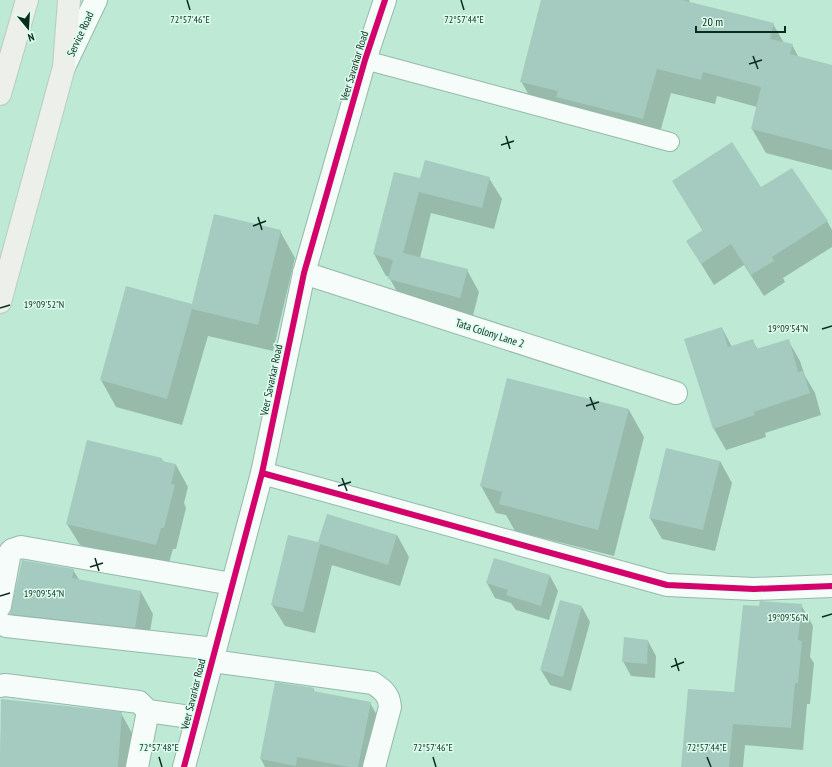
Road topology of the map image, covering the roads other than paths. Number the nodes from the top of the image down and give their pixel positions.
1 (27, 0) edge
2 (69, 0) edge
3 (96, 0) edge
4 (385, 0) edge
5 (365, 60) junction
6 (64, 67) junction
7 (0, 94) edge
8 (670, 142) dead end
9 (304, 273) junction
10 (0, 302) edge
11 (676, 393) dead end
12 (262, 473) junction
13 (232, 584) junction
14 (832, 586) edge
15 (0, 606) edge
16 (0, 623) edge
17 (213, 655) junction
18 (0, 686) edge
19 (148, 711) junction
20 (197, 718) junction
21 (137, 767) edge
22 (184, 767) edge
23 (374, 767) edge

1 - 7 highway
2 - 6 highway
3 - 6 street, Service Road
4 - 5 street, Veer Savarkar Road
5 - 8 lane
5 - 9 street, Veer Savarkar Road
6 - 10 highway
9 - 11 street, Tata Colony Lane 2
9 - 12 street, Veer Savarkar Road
12 - 13 street, Veer Savarkar Road
12 - 14 street
13 - 15 street
13 - 17 street, Veer Savarkar Road
16 - 17 street
17 - 20 street, Veer Savarkar Road
17 - 23 street
18 - 19 street
19 - 20 street
19 - 21 street
20 - 22 street, Veer Savarkar Road

